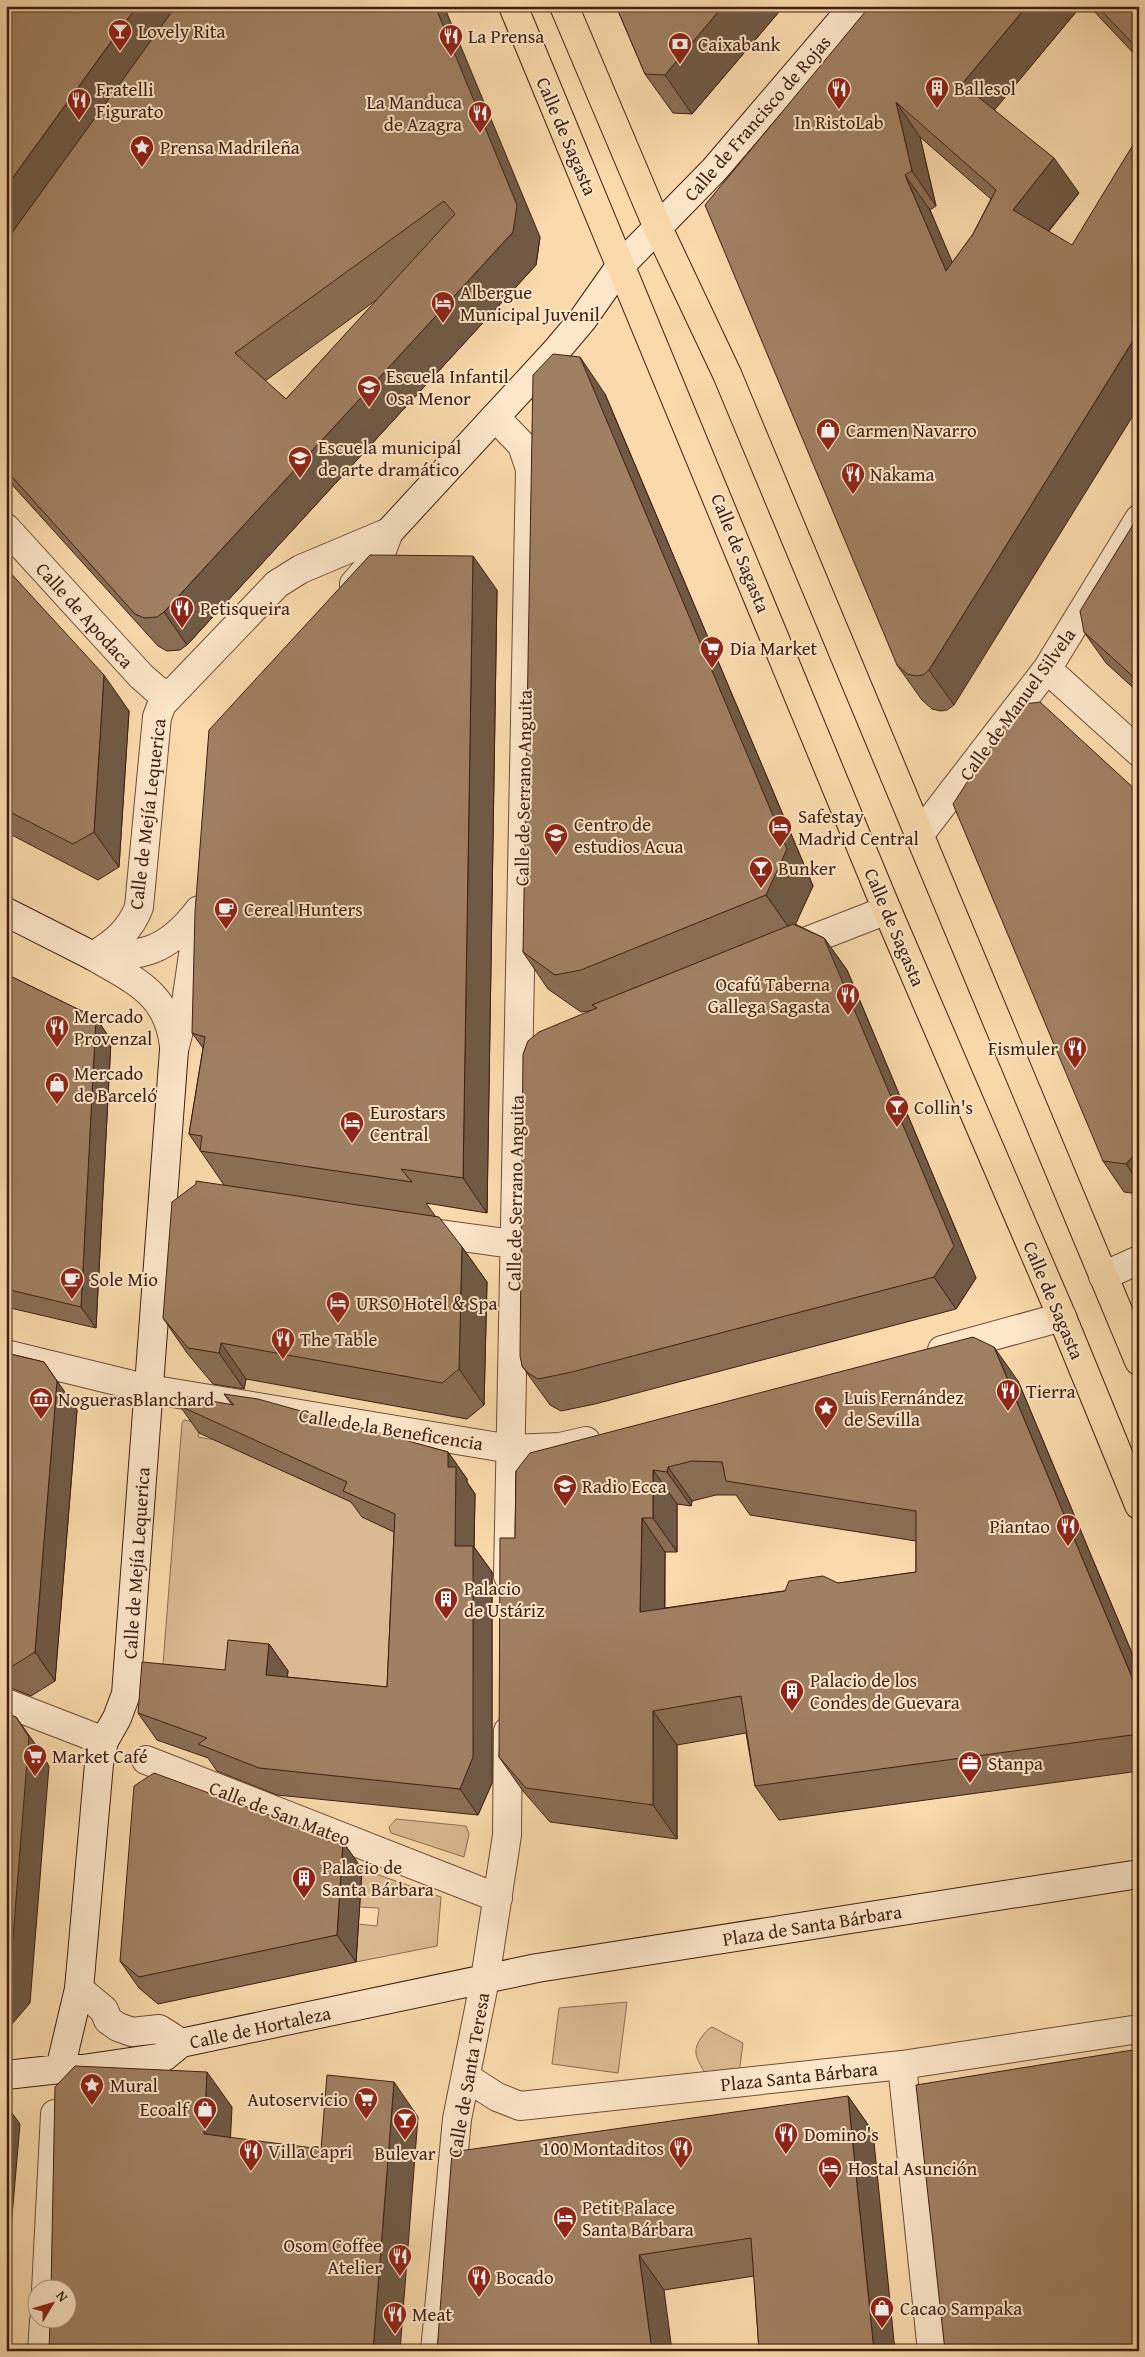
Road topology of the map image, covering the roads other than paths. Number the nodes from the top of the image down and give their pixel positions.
1 (513, 6) edge
2 (564, 6) edge
3 (854, 6) edge
4 (658, 228) junction
5 (621, 265) junction
6 (495, 417) junction
7 (1139, 519) edge
8 (6, 528) edge
9 (390, 532) junction
10 (341, 599) edge
11 (1047, 669) junction
12 (170, 694) junction
13 (1139, 752) edge
14 (920, 834) junction
15 (202, 882) edge
16 (200, 910) junction
17 (887, 910) junction
18 (6, 912) edge
19 (93, 956) junction
20 (762, 960) edge
21 (174, 1050) junction
22 (164, 1187) junction
23 (191, 1196) edge
24 (391, 1227) edge
25 (513, 1244) junction
26 (1139, 1260) edge
27 (1103, 1276) junction
28 (1062, 1318) junction
29 (6, 1354) edge
30 (916, 1356) edge
31 (1139, 1360) edge
32 (149, 1389) junction
33 (609, 1435) edge
34 (511, 1448) junction
35 (1139, 1505) edge
36 (508, 1602) edge
37 (6, 1703) edge
38 (508, 1709) edge
39 (104, 1741) junction
40 (146, 1760) dead end
41 (1139, 1874) edge
42 (498, 1898) junction
43 (486, 1978) junction
44 (79, 1989) junction
45 (1139, 2029) edge
46 (181, 2043) junction
47 (902, 2065) junction
48 (60, 2069) junction
49 (6, 2075) edge
50 (466, 2076) junction
51 (47, 2280) edge
52 (43, 2330) edge
53 (42, 2351) edge
54 (435, 2351) edge
55 (932, 2351) edge

1 - 5 main road, Calle de Sagasta
2 - 4 main road
3 - 4 street, Calle de Francisco de Rojas
4 - 5 street
4 - 14 main road
5 - 6 street, Calle de Mejía Lequerica
5 - 17 main road, Calle de Sagasta
6 - 9 street, Calle de Mejía Lequerica
6 - 25 street, Calle de Serrano Anguita
7 - 11 street, Calle de Manuel Silvela
8 - 12 street, Calle de Apodaca
9 - 10 street, Calle de Mejía Lequerica
9 - 12 street, Calle de Mejía Lequerica
11 - 13 street
11 - 14 street, Calle de Manuel Silvela
12 - 19 street, Calle de Mejía Lequerica
14 - 27 main road
15 - 16 street, Calle de Mejía Lequerica
16 - 19 street
16 - 21 street, Calle de Mejía Lequerica
17 - 20 street
17 - 28 main road, Calle de Sagasta
18 - 19 street
19 - 21 street, Calle de Mejía Lequerica
21 - 22 street, Calle de Mejía Lequerica
22 - 23 street
22 - 32 street, Calle de Mejía Lequerica
24 - 25 street
25 - 34 street, Calle de Serrano Anguita
26 - 27 street
27 - 31 main road
28 - 30 street
28 - 35 main road, Calle de Sagasta
29 - 32 street, Calle de la Beneficencia
32 - 34 street, Calle de la Beneficencia
32 - 39 street, Calle de Mejía Lequerica
33 - 34 street, Calle de la Beneficencia
34 - 36 street, Calle de Serrano Anguita
37 - 39 street
38 - 42 street
39 - 44 street, Calle de Mejía Lequerica
40 - 42 street, Calle de San Mateo
41 - 43 street, Plaza de Santa Bárbara
42 - 43 street
43 - 46 street, Calle de Hortaleza
43 - 50 street, Calle de Santa Teresa
44 - 46 street
44 - 48 street, Calle de Mejía Lequerica
45 - 47 street, Plaza Santa Bárbara
46 - 48 street, Calle de Hortaleza
47 - 50 street, Plaza Santa Bárbara
47 - 55 street
48 - 49 street, Calle de Hortaleza
48 - 51 street, Calle de Mejía Lequerica
50 - 54 street, Calle de Santa Teresa
52 - 53 street

